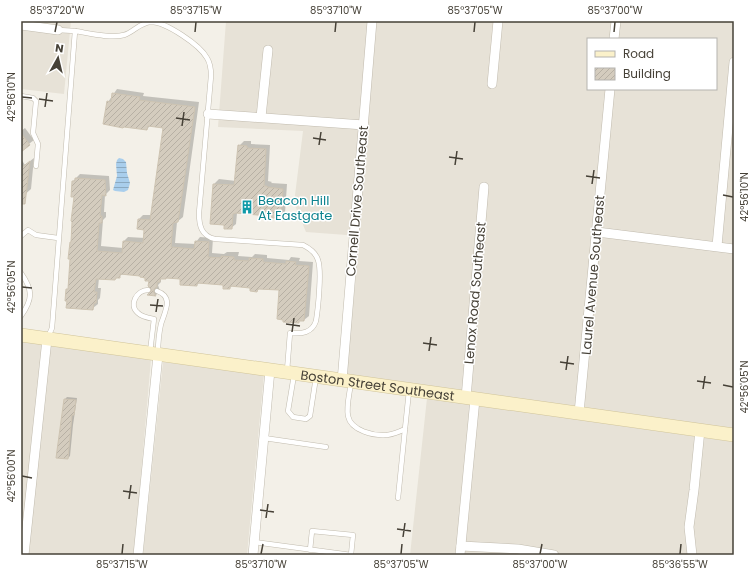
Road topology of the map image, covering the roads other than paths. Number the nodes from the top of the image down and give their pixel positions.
1 (372, 21) edge
2 (498, 21) edge
3 (616, 21) edge
4 (21, 25) edge
5 (58, 30) joint
6 (75, 31) junction
7 (614, 38) edge
8 (268, 50) dead end
9 (734, 62) edge
10 (492, 84) dead end
11 (610, 90) edge
12 (21, 96) edge
13 (208, 114) junction
14 (261, 117) junction
15 (364, 125) junction
16 (36, 166) dead end
17 (484, 187) dead end
18 (597, 232) junction
19 (21, 236) edge
20 (58, 238) junction
21 (717, 246) junction
22 (734, 249) edge
23 (21, 273) edge
24 (148, 290) dead end
25 (157, 290) dead end
26 (21, 316) edge
27 (165, 316) junction
28 (154, 320) junction
29 (21, 335) edge
30 (47, 339) junction
31 (154, 354) junction
32 (270, 370) junction
33 (290, 373) junction
34 (316, 377) junction
35 (346, 381) junction
36 (409, 390) junction
37 (471, 399) junction
38 (579, 414) junction
39 (405, 429) junction
40 (700, 430) junction
41 (734, 435) edge
42 (264, 438) junction
43 (326, 447) dead end
44 (398, 498) dead end
45 (254, 542) junction
46 (310, 550) junction
47 (460, 551) edge
48 (24, 555) edge
49 (138, 555) edge
50 (253, 555) edge
51 (554, 555) edge
52 (692, 555) edge

1 - 15 street, Cornell Drive Southeast
2 - 10 street
3 - 7 street
4 - 5 street
5 - 6 lane
6 - 13 lane
6 - 20 lane
8 - 14 street
9 - 21 street
11 - 18 street, Laurel Avenue Southeast
12 - 16 lane
13 - 14 street
13 - 33 lane
14 - 15 street
15 - 35 street, Cornell Drive Southeast
17 - 37 street, Lenox Road Southeast
18 - 21 street
18 - 38 street, Laurel Avenue Southeast
19 - 20 lane
20 - 30 lane
21 - 22 street
23 - 26 lane
24 - 28 lane
25 - 27 lane
27 - 28 lane
27 - 31 lane
28 - 31 lane
29 - 30 street, Boston Street Southeast
30 - 31 street, Boston Street Southeast
30 - 48 street
31 - 32 street, Boston Street Southeast
31 - 49 street
32 - 33 street, Boston Street Southeast
32 - 42 street
33 - 34 street, Boston Street Southeast
33 - 34 lane
34 - 35 street, Boston Street Southeast
35 - 36 street, Boston Street Southeast
35 - 39 lane
36 - 37 street, Boston Street Southeast
36 - 39 lane
37 - 38 street, Boston Street Southeast
37 - 47 street, Lenox Road Southeast
38 - 40 street, Boston Street Southeast
39 - 44 lane
40 - 41 street, Boston Street Southeast
40 - 52 street
42 - 43 lane
42 - 45 street
45 - 46 lane
45 - 50 street
46 - 46 lane
47 - 51 street

